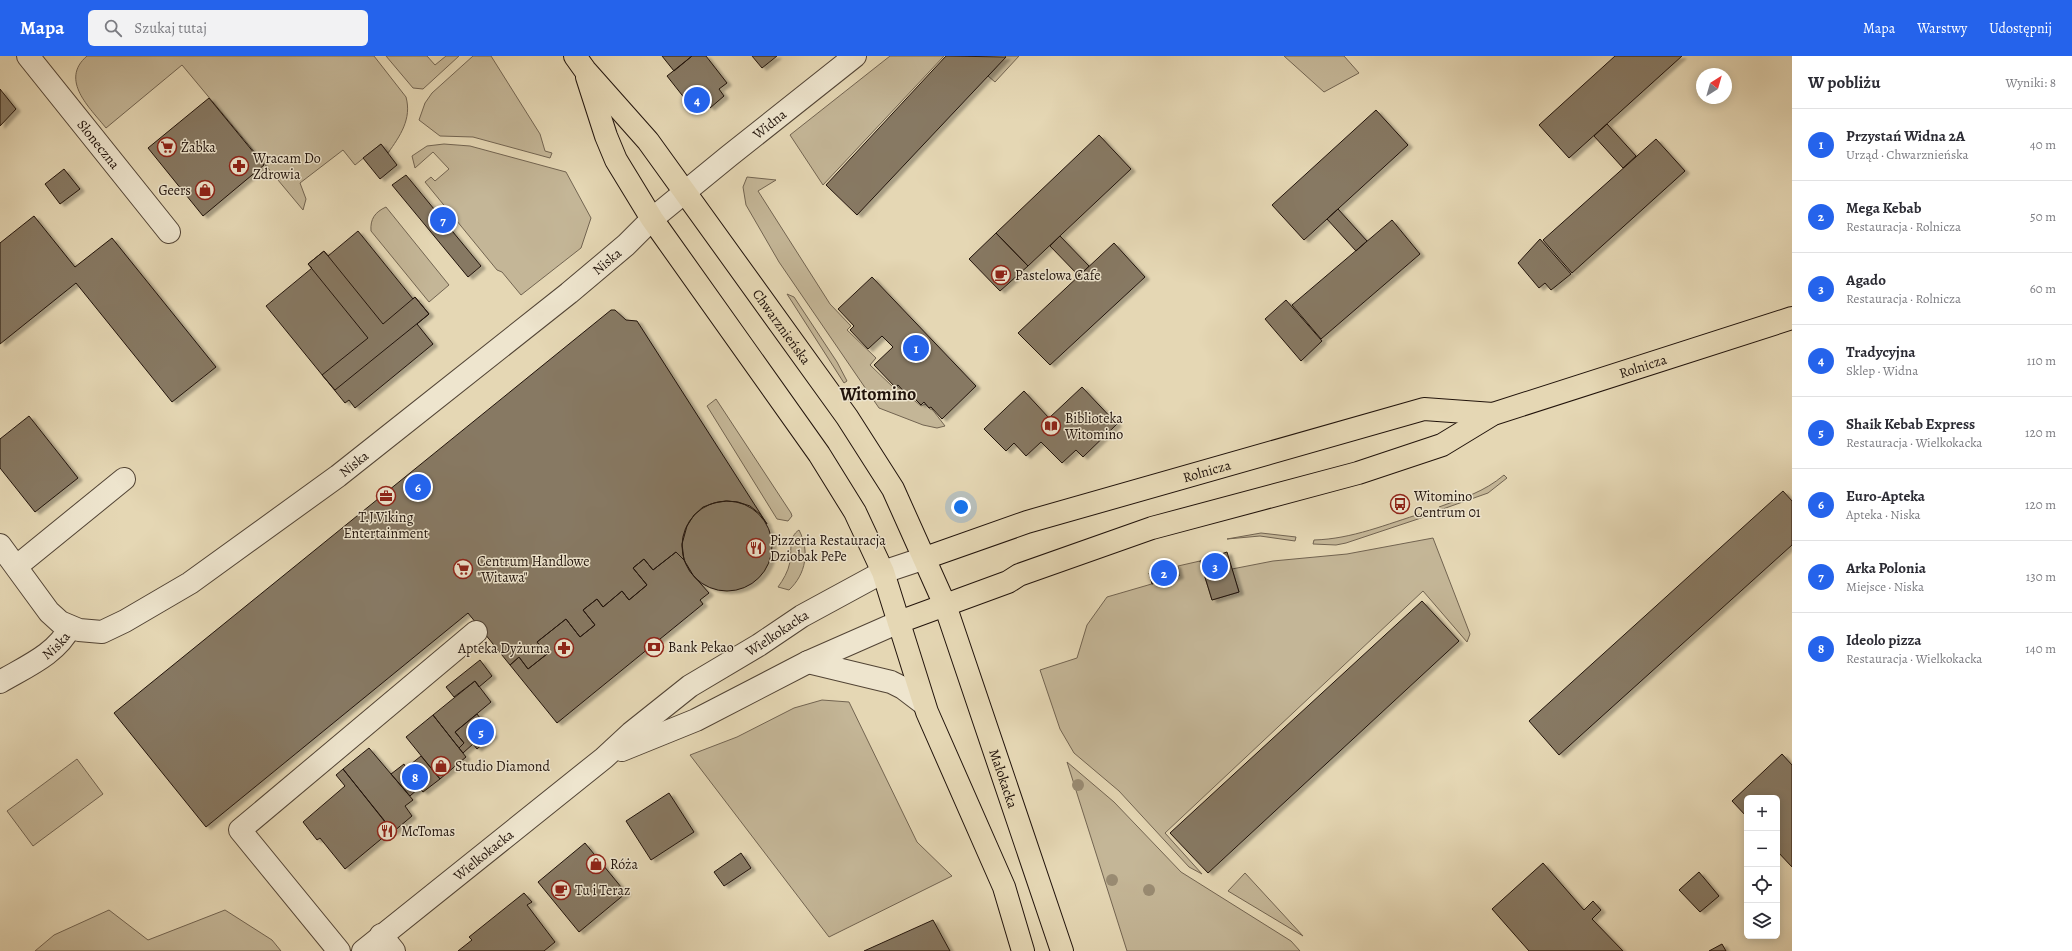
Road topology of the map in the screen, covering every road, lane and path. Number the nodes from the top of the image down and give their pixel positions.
1 (28, 56) edge
2 (855, 56) edge
3 (580, 63) edge
4 (684, 193) junction
5 (652, 219) junction
6 (169, 232) dead end
7 (1792, 318) edge
8 (1493, 414) junction
9 (124, 479) dead end
10 (0, 545) edge
11 (925, 558) junction
12 (17, 566) junction
13 (883, 572) junction
14 (945, 605) junction
15 (899, 622) junction
16 (70, 627) junction
17 (476, 632) dead end
18 (808, 662) junction
19 (0, 682) edge
20 (924, 704) junction
21 (604, 758) junction
22 (388, 943) edge
23 (339, 951) edge
24 (362, 951) edge
25 (1023, 951) edge
26 (1062, 951) edge

1 - 6 street, Słoneczna
2 - 4 street, Widna
3 - 4 main road, Chwarznieńska
3 - 5 main road, Chwarznieńska
4 - 5 street, Niska
4 - 11 main road, Chwarznieńska
5 - 13 main road, Chwarznieńska
5 - 16 street, Niska
7 - 8 main road, Rolnicza
8 - 11 main road, Rolnicza
8 - 14 main road, Rolnicza
9 - 12 street
10 - 12 street
11 - 13 street, Wielkokacka
11 - 14 main road, Chwarznieńska
12 - 16 street
13 - 15 main road, Chwarznieńska
13 - 21 street, Wielkokacka
14 - 15 main road, Wielkokacka
14 - 26 main road, Małokacka
15 - 18 street, Wielkokacka
15 - 20 main road
16 - 19 street, Niska
17 - 23 street
18 - 20 street
18 - 21 street, Wielkokacka
20 - 25 main road
21 - 22 street, Wielkokacka
22 - 24 street, Wielkokacka

